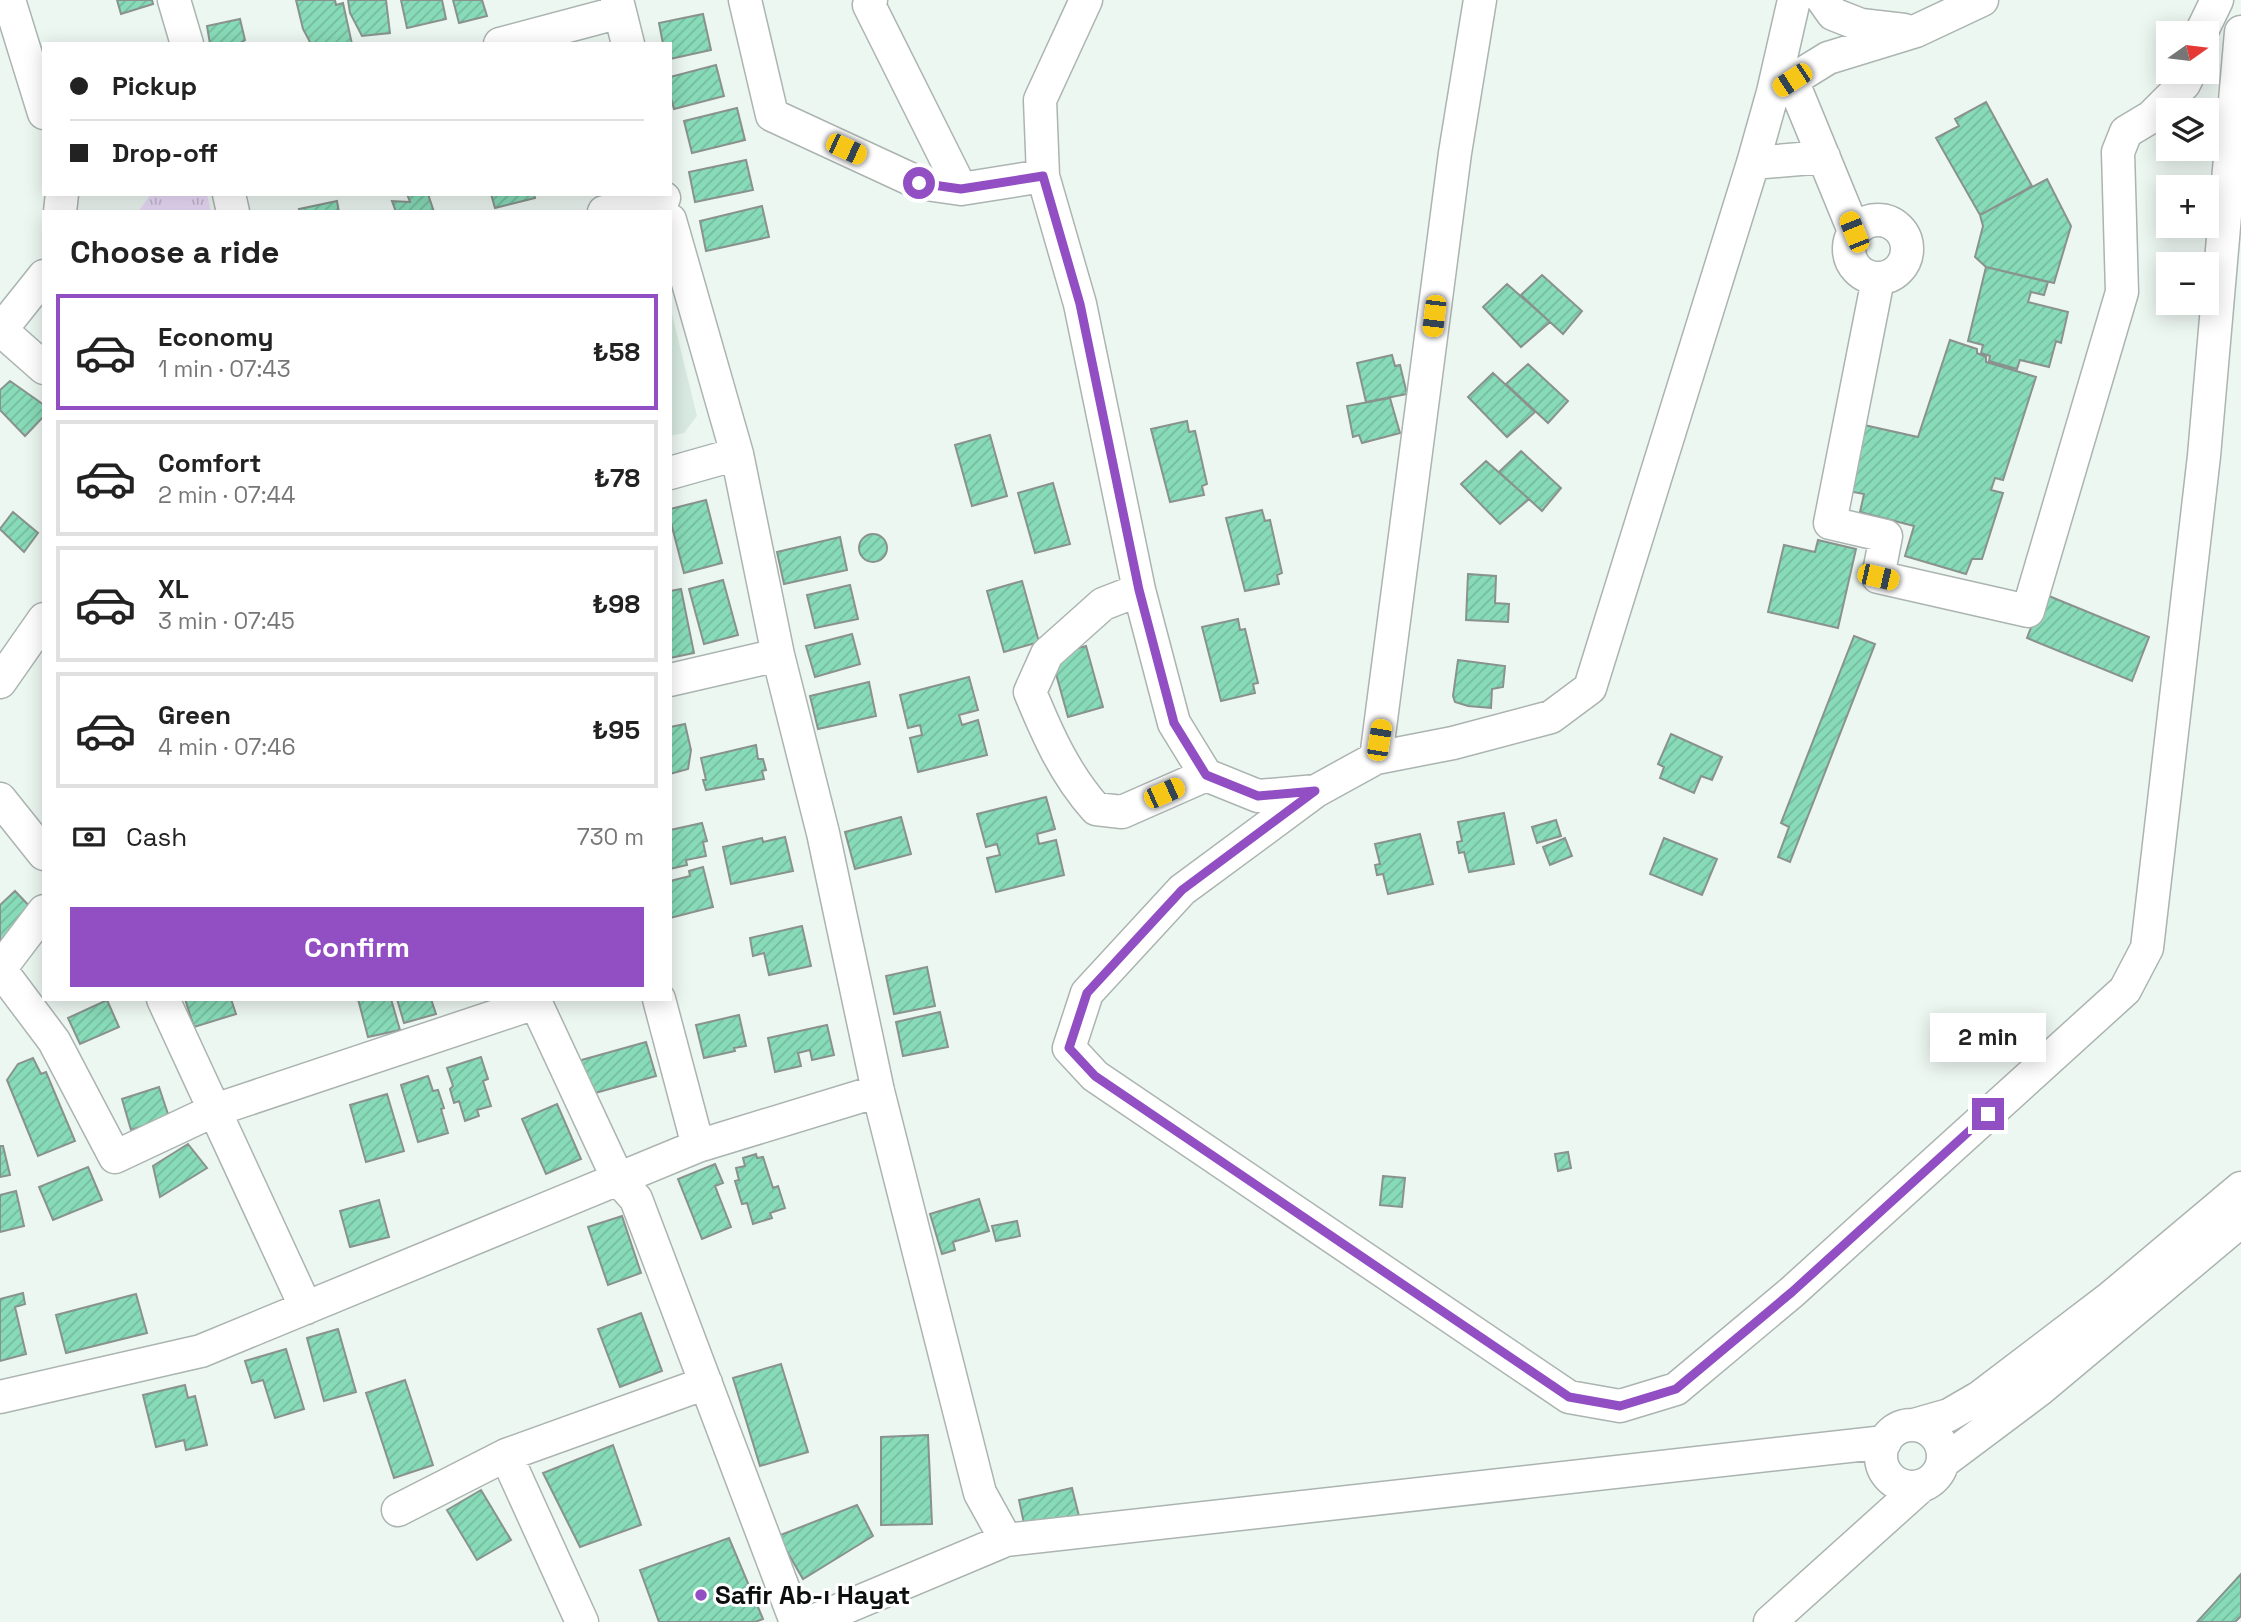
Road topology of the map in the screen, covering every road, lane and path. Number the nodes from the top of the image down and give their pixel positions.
1 (9, 0) edge
2 (174, 0) edge
3 (871, 0) edge
4 (1086, 0) edge
5 (1480, 0) edge
6 (1794, 0) edge
7 (1823, 0) edge
8 (1982, 0) edge
9 (2217, 0) edge
10 (2238, 0) edge
11 (619, 6) edge
12 (752, 7) edge
13 (2241, 12) edge
14 (2207, 21) edge
15 (1916, 31) junction
16 (2241, 32) edge
17 (186, 42) edge
18 (506, 42) edge
19 (628, 42) edge
20 (2184, 84) edge
21 (1782, 86) junction
22 (42, 107) edge
23 (1824, 157) junction
24 (1753, 163) junction
25 (1043, 176) junction
26 (961, 189) junction
27 (666, 206) edge
28 (625, 210) edge
29 (672, 227) edge
30 (1854, 232) junction
31 (42, 279) edge
32 (1878, 279) junction
33 (1, 331) edge
34 (42, 366) edge
35 (737, 454) junction
36 (672, 472) edge
37 (1139, 590) junction
38 (42, 622) edge
39 (778, 655) junction
40 (672, 680) edge
41 (0, 682) edge
42 (1376, 758) junction
43 (1206, 775) junction
44 (1315, 791) junction
45 (0, 799) edge
46 (42, 852) edge
47 (42, 914) edge
48 (0, 969) edge
49 (164, 1001) edge
50 (535, 1001) edge
51 (660, 1001) edge
52 (878, 1091) junction
53 (215, 1110) junction
54 (698, 1146) junction
55 (618, 1179) junction
56 (2241, 1188) edge
57 (2241, 1222) edge
58 (306, 1308) junction
59 (706, 1383) junction
60 (0, 1397) edge
61 (1914, 1425) junction
62 (1885, 1442) junction
63 (506, 1455) junction
64 (1943, 1462) junction
65 (1920, 1487) junction
66 (398, 1510) dead end
67 (1006, 1540) junction
68 (582, 1622) edge
69 (796, 1622) edge
70 (811, 1622) edge
71 (1770, 1622) edge

1 - 22 street
2 - 17 street
3 - 26 street
4 - 25 street
5 - 42 street
6 - 21 street
7 - 15 street
8 - 15 street
9 - 14 street
10 - 13 street
11 - 18 street
11 - 19 street
12 - 26 street
15 - 21 street
16 - 44 street
20 - 32 street
21 - 23 street
21 - 24 street
23 - 24 street
23 - 30 street
24 - 42 street
25 - 26 street
25 - 37 street
27 - 28 street
29 - 35 street
30 - 32 street
30 - 32 street
31 - 33 street
33 - 34 street
35 - 36 street
35 - 39 street
37 - 43 street
37 - 43 street
38 - 41 street
39 - 40 street
39 - 52 street
42 - 44 street
43 - 44 street
45 - 46 street
47 - 48 street
48 - 53 street
49 - 53 street
50 - 53 street
50 - 55 street
51 - 54 street
52 - 54 street
52 - 67 street
53 - 58 street
54 - 55 street
55 - 58 street
55 - 59 street
56 - 61 street
57 - 64 street
58 - 60 street
59 - 63 street
59 - 69 street
61 - 62 street
61 - 64 street
62 - 65 street
62 - 67 street
63 - 66 street
63 - 68 street
64 - 65 street
65 - 71 street
67 - 70 street

